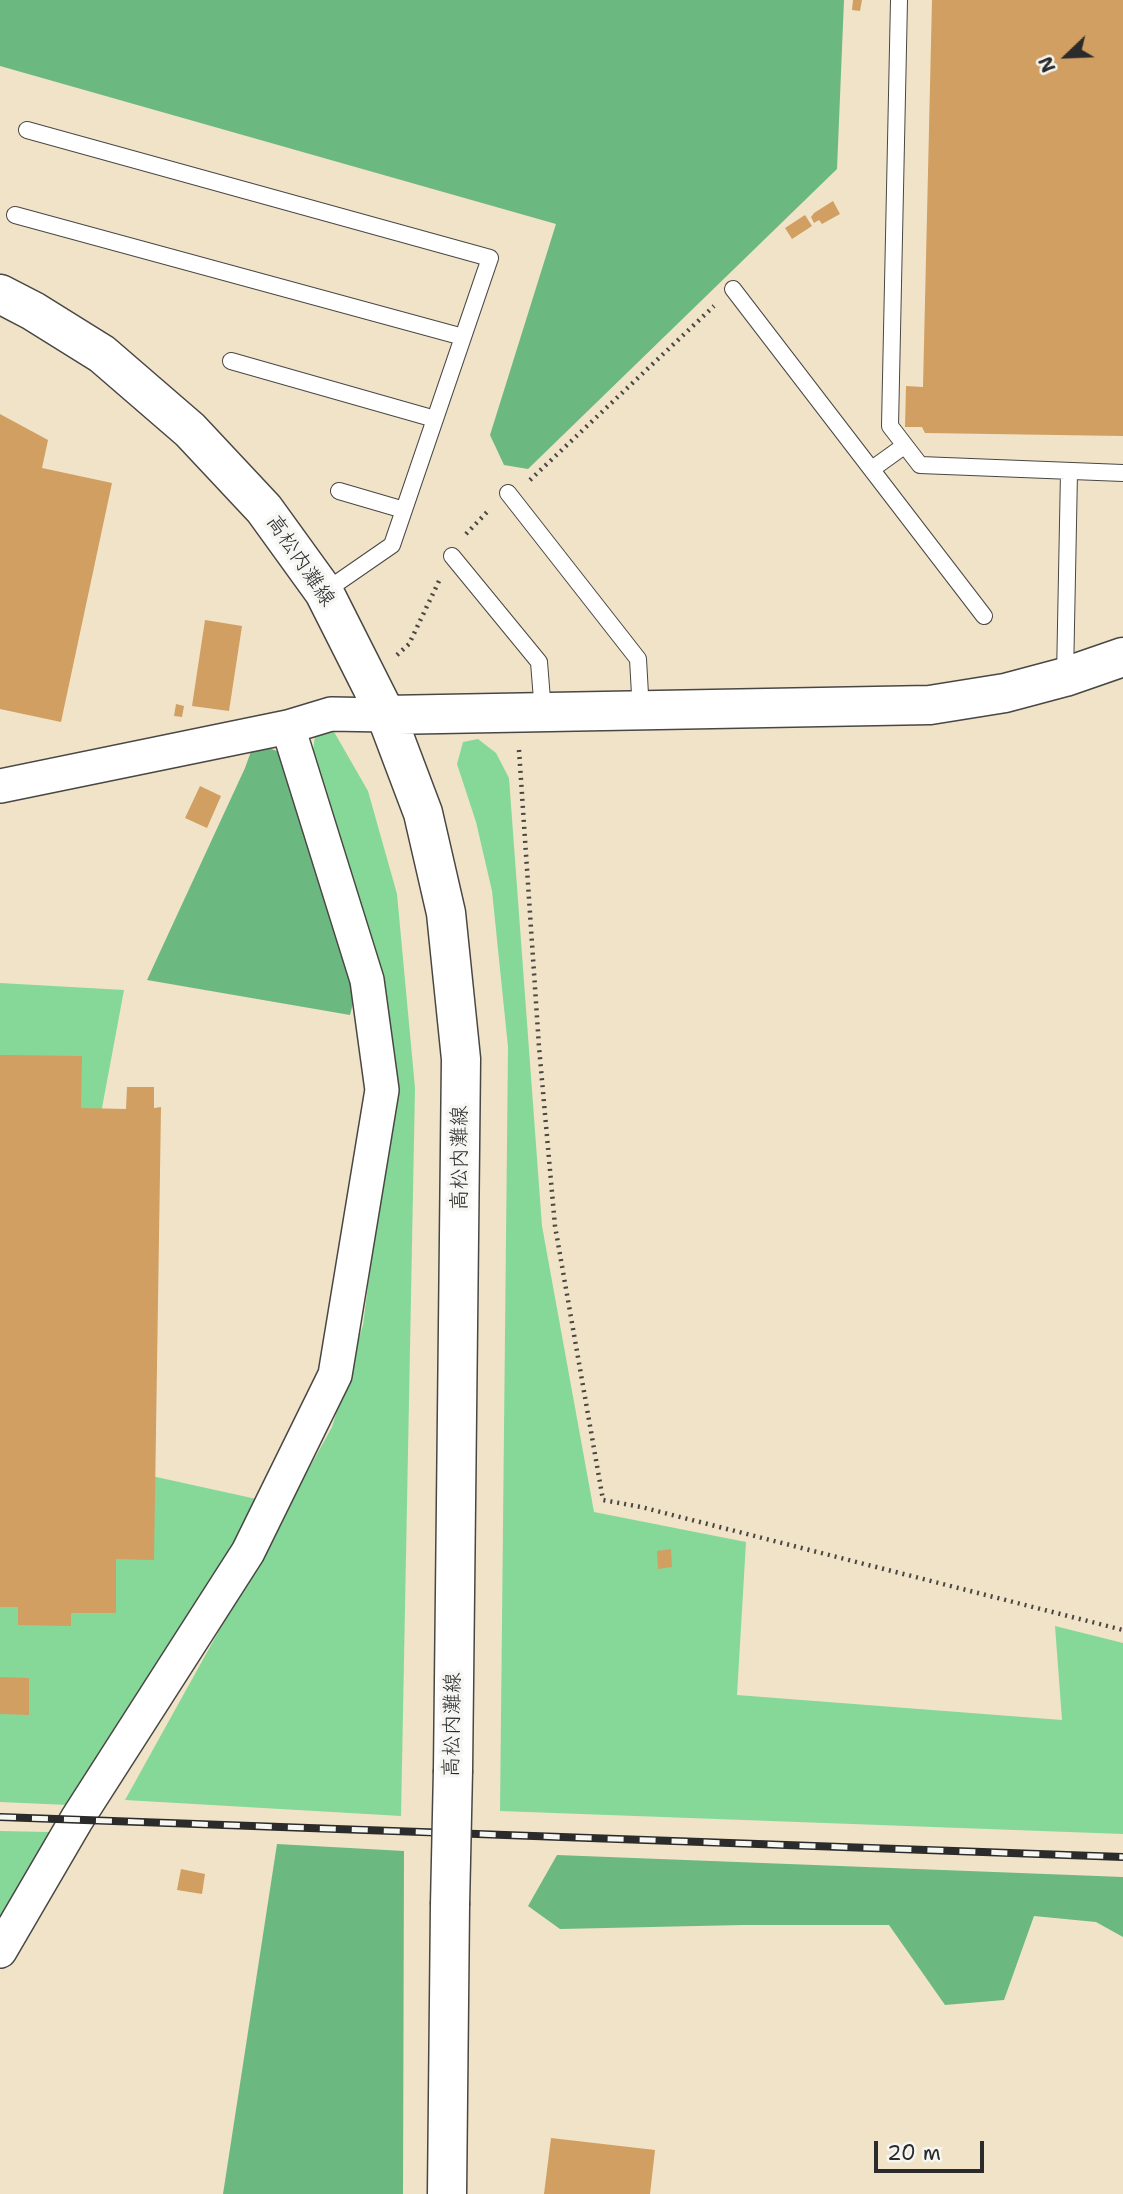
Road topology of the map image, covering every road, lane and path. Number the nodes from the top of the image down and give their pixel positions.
1 (900, 0) edge
2 (27, 130) dead end
3 (15, 215) dead end
4 (733, 289) joint
5 (0, 294) edge
6 (463, 337) junction
7 (231, 361) dead end
8 (435, 419) junction
9 (904, 446) junction
10 (872, 470) junction
11 (1069, 472) junction
12 (1123, 473) edge
13 (339, 491) dead end
14 (508, 493) junction
15 (404, 510) junction
16 (452, 556) junction
17 (324, 592) junction
18 (985, 616) dead end
19 (1123, 657) edge
20 (394, 658) dead end
21 (1065, 677) junction
22 (641, 712) junction
23 (530, 713) junction
24 (386, 716) junction
25 (288, 727) junction
26 (0, 786) edge
27 (1123, 1630) edge
28 (0, 1951) edge
29 (447, 2194) edge

1 - 9 lane
2 - 6 lane
3 - 6 lane
4 - 10 lane
4 - 14 path
5 - 17 main road, 高松内灘線
6 - 8 lane
7 - 8 lane
8 - 15 lane
9 - 10 lane
9 - 11 lane
10 - 18 lane
11 - 12 lane
11 - 21 lane
13 - 15 lane
14 - 16 path
14 - 22 lane
15 - 17 lane
16 - 20 path
16 - 23 lane
17 - 24 main road, 高松内灘線
19 - 21 main road
21 - 22 main road
22 - 23 main road
23 - 24 main road
23 - 27 path
24 - 25 street
24 - 29 main road, 高松内灘線, bridge
25 - 26 street
25 - 28 street

